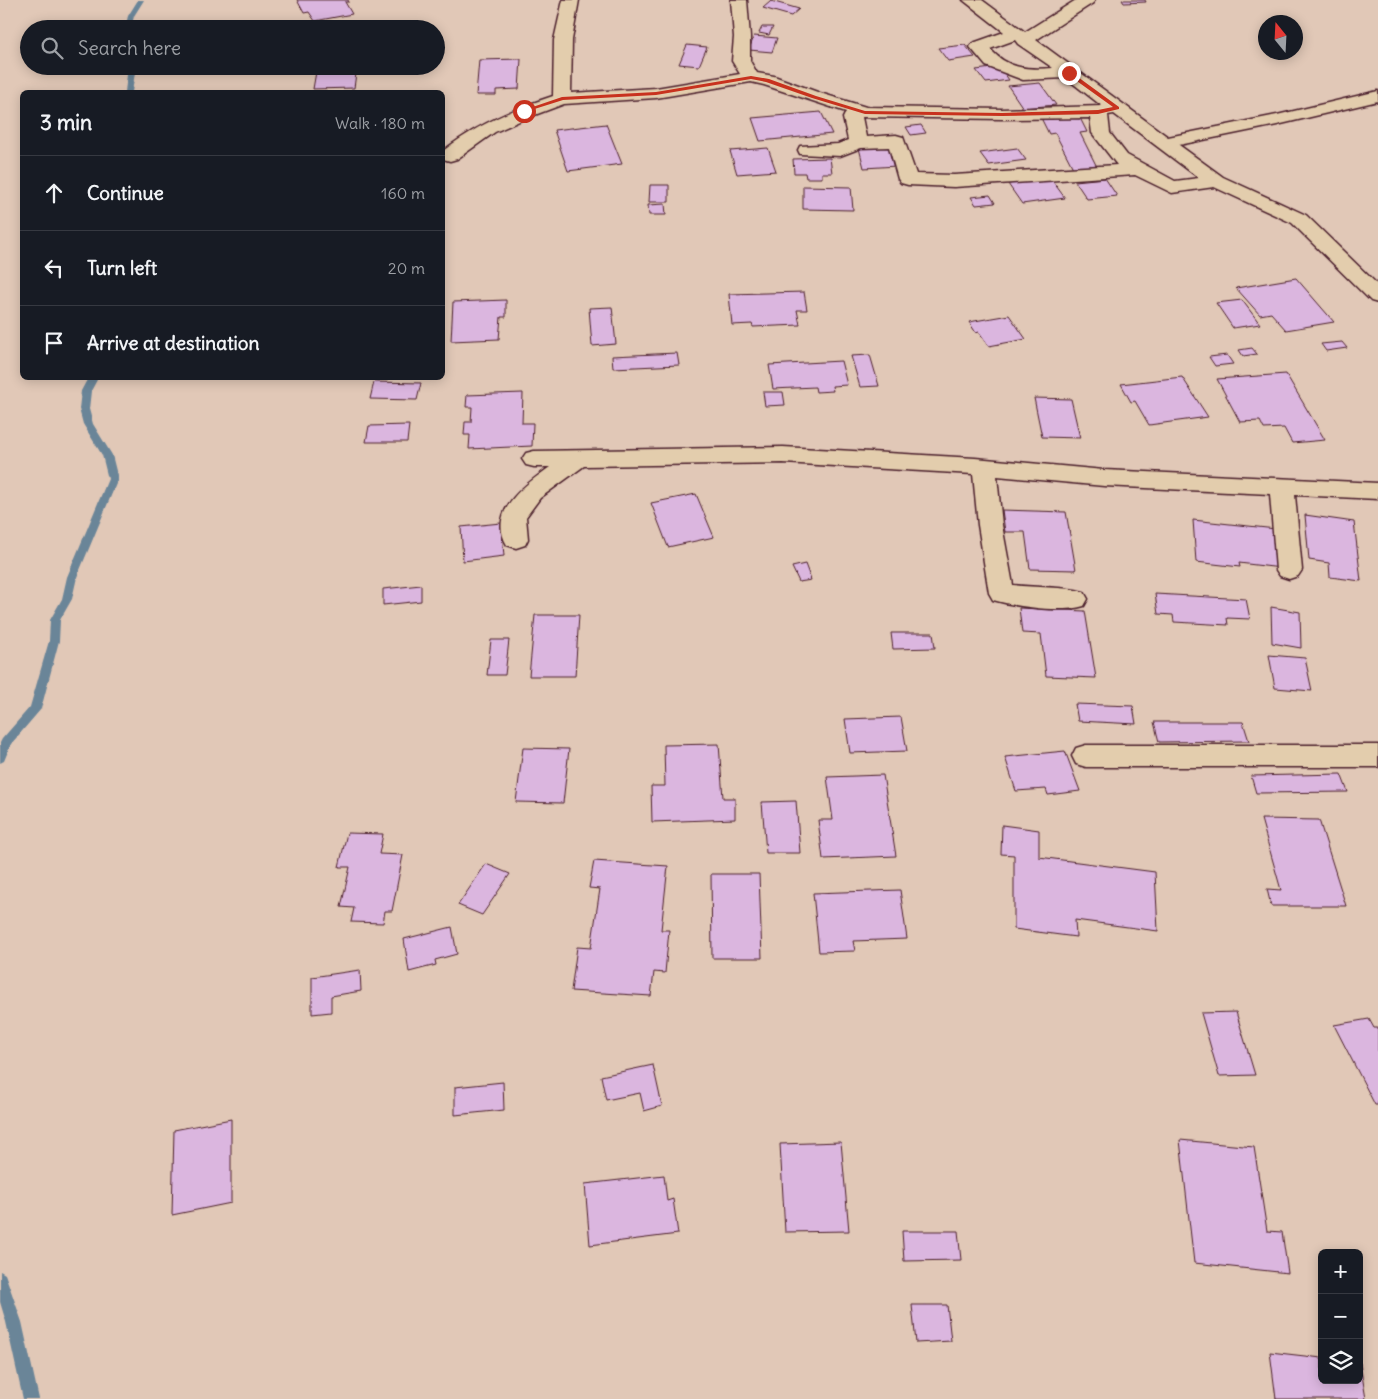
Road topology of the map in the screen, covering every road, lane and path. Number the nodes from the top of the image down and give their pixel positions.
1 (571, 0) edge
2 (738, 0) edge
3 (971, 0) edge
4 (1086, 0) edge
5 (1020, 37) junction
6 (1069, 73) junction
7 (751, 77) junction
8 (1378, 96) edge
9 (562, 99) junction
10 (1117, 108) junction
11 (857, 110) junction
12 (1098, 112) junction
13 (858, 143) junction
14 (1166, 143) junction
15 (808, 150) dead end
16 (450, 155) dead end
17 (1139, 169) junction
18 (1216, 181) junction
19 (1378, 298) edge
20 (579, 458) junction
21 (534, 459) dead end
22 (984, 467) junction
23 (1282, 487) junction
24 (1378, 491) edge
25 (516, 539) dead end
26 (1289, 570) dead end
27 (1075, 599) dead end
28 (1086, 756) dead end
29 (1378, 756) edge

1 - 9 street
2 - 7 street
3 - 5 street
4 - 5 street
5 - 6 street
5 - 6 street
6 - 10 street
7 - 9 street
7 - 11 street
8 - 14 street
9 - 16 street
10 - 12 street
10 - 14 street
11 - 12 street
11 - 13 street
12 - 17 street
13 - 15 street
13 - 17 street
14 - 18 street
17 - 18 street
18 - 19 street
20 - 21 street
20 - 22 street
20 - 25 street
22 - 23 street
22 - 27 street
23 - 24 street
23 - 26 street
28 - 29 street

